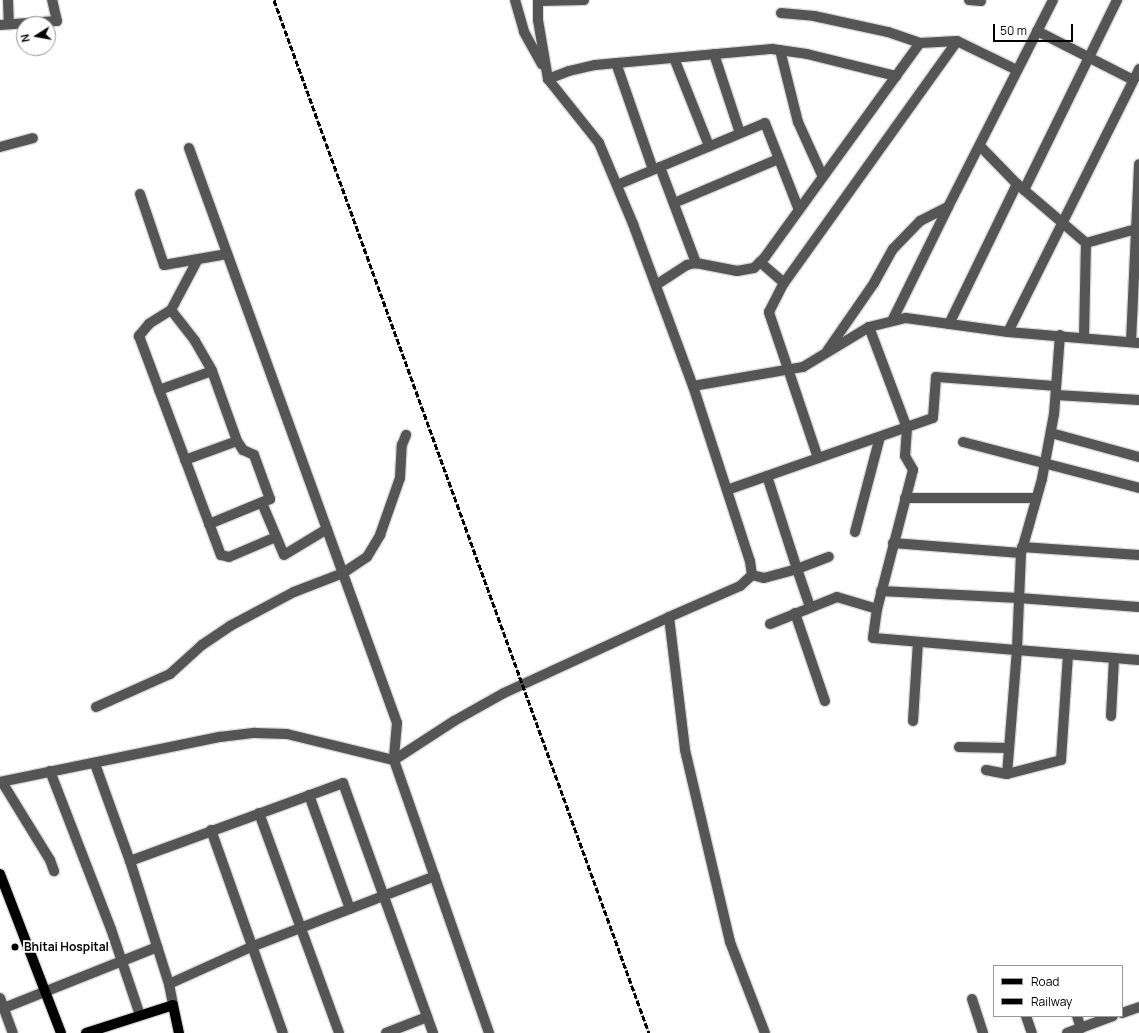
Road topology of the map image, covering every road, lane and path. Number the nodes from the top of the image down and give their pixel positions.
1 (8, 0) edge
2 (52, 0) edge
3 (515, 0) edge
4 (538, 0) edge
5 (584, 0) edge
6 (969, 0) edge
7 (1052, 0) edge
8 (1117, 0) edge
9 (981, 1) dead end
10 (781, 13) dead end
11 (4, 25) edge
12 (1037, 31) junction
13 (957, 41) junction
14 (920, 43) junction
15 (780, 50) junction
16 (714, 54) junction
17 (674, 58) junction
18 (1090, 58) junction
19 (616, 63) junction
20 (545, 68) junction
21 (1139, 69) edge
22 (1017, 70) junction
23 (896, 76) junction
24 (548, 80) junction
25 (1133, 80) junction
26 (740, 133) junction
27 (33, 138) dead end
28 (709, 146) junction
29 (980, 146) junction
30 (0, 148) edge
31 (189, 148) dead end
32 (778, 159) junction
33 (1139, 164) edge
34 (657, 168) junction
35 (823, 177) junction
36 (617, 185) junction
37 (1021, 187) junction
38 (1138, 193) edge
39 (140, 194) dead end
40 (674, 203) junction
41 (948, 208) junction
42 (799, 210) junction
43 (1062, 222) junction
44 (1136, 229) junction
45 (1086, 243) junction
46 (227, 254) junction
47 (198, 259) junction
48 (760, 262) junction
49 (696, 264) junction
50 (784, 283) junction
51 (656, 285) junction
52 (171, 310) junction
53 (893, 319) junction
54 (949, 324) junction
55 (870, 327) junction
56 (1008, 332) junction
57 (1060, 335) junction
58 (1084, 337) junction
59 (1135, 342) edge
60 (826, 353) junction
61 (788, 369) junction
62 (212, 371) junction
63 (693, 386) junction
64 (159, 390) junction
65 (1056, 391) junction
66 (1139, 400) edge
67 (907, 428) junction
68 (1051, 433) junction
69 (406, 435) dead end
70 (880, 437) junction
71 (237, 440) junction
72 (963, 442) dead end
73 (1139, 457) edge
74 (818, 458) junction
75 (185, 460) junction
76 (1045, 463) junction
77 (767, 476) junction
78 (1139, 488) edge
79 (727, 490) junction
80 (905, 498) junction
81 (1036, 498) junction
82 (262, 503) junction
83 (209, 524) junction
84 (327, 529) junction
85 (855, 532) dead end
86 (276, 536) junction
87 (893, 544) junction
88 (1021, 550) junction
89 (1139, 555) edge
90 (829, 557) dead end
91 (797, 569) junction
92 (343, 573) junction
93 (752, 575) junction
94 (881, 591) junction
95 (1019, 598) junction
96 (810, 606) junction
97 (1139, 607) edge
98 (876, 609) junction
99 (795, 613) junction
100 (669, 618) junction
101 (770, 624) dead end
102 (918, 642) junction
103 (1017, 650) junction
104 (1068, 654) junction
105 (1114, 658) junction
106 (1139, 660) edge
107 (825, 701) dead end
108 (96, 707) dead end
109 (1111, 716) dead end
110 (913, 721) dead end
111 (959, 747) dead end
112 (1009, 748) junction
113 (394, 760) junction
114 (95, 764) junction
115 (986, 770) dead end
116 (50, 771) junction
117 (1007, 774) junction
118 (1, 782) edge
119 (308, 795) junction
120 (259, 813) junction
121 (211, 830) junction
122 (130, 862) junction
123 (54, 871) dead end
124 (0, 874) edge
125 (435, 876) junction
126 (383, 896) junction
127 (350, 909) junction
128 (300, 928) junction
129 (157, 947) junction
130 (251, 947) junction
131 (121, 960) junction
132 (169, 984) junction
133 (45, 990) junction
134 (972, 999) dead end
135 (2, 1003) edge
136 (172, 1005) junction
137 (1139, 1007) edge
138 (1123, 1013) edge
139 (140, 1015) junction
140 (427, 1017) junction
141 (1026, 1017) edge
142 (1078, 1017) edge
143 (1111, 1017) edge
144 (1088, 1028) edge
145 (396, 1031) edge
146 (13, 1033) edge
147 (61, 1033) edge
148 (86, 1033) edge
149 (179, 1033) edge
150 (283, 1033) edge
151 (339, 1033) edge
152 (386, 1033) edge
153 (433, 1033) edge
154 (489, 1033) edge
155 (765, 1033) edge
156 (983, 1033) edge
157 (1032, 1033) edge
158 (1067, 1033) edge

1 - 11 street
2 - 11 street
3 - 20 street
4 - 5 street
4 - 20 street
6 - 9 street
7 - 12 street
8 - 18 street
10 - 14 street
12 - 18 street
12 - 22 street
13 - 14 street
13 - 22 street
13 - 50 street
14 - 23 street
15 - 16 street
15 - 23 street
15 - 35 street
16 - 17 street
16 - 26 street
17 - 19 street
17 - 28 street
18 - 25 street
18 - 37 street
19 - 24 street
19 - 34 street
20 - 24 street
21 - 25 street
22 - 29 street
23 - 35 street
24 - 36 street
25 - 43 street
26 - 28 street
26 - 32 street
27 - 30 street
28 - 34 street
29 - 37 street
29 - 41 street
31 - 46 street
32 - 40 street
32 - 42 street
33 - 38 street
34 - 36 street
34 - 40 street
35 - 42 street
36 - 51 street
37 - 43 street
37 - 54 street
38 - 44 street
39 - 47 street
40 - 49 street
41 - 53 street
41 - 60 street
42 - 48 street
43 - 45 street
43 - 56 street
44 - 45 street
44 - 59 street
45 - 58 street
46 - 47 street
46 - 84 street
47 - 52 street
48 - 49 street
48 - 50 street
49 - 51 street
50 - 61 street
51 - 63 street
52 - 62 street
52 - 64 street
53 - 54 street
53 - 55 street
54 - 56 street
55 - 60 street
55 - 67 street
56 - 57 street
57 - 58 street
57 - 65 street
58 - 59 street
60 - 61 street
61 - 63 street
61 - 74 street
62 - 64 street
62 - 71 street
63 - 79 street
64 - 75 street
65 - 66 street
65 - 67 street
65 - 68 street
67 - 70 street
67 - 80 street
68 - 73 street
68 - 76 street
69 - 92 street
70 - 74 street
70 - 85 street
71 - 75 street
71 - 82 street
72 - 76 street
74 - 77 street
75 - 83 street
76 - 78 street
76 - 81 street
77 - 79 street
77 - 91 street
79 - 93 street
80 - 81 street
80 - 87 street
81 - 88 street
82 - 83 street
82 - 86 street
83 - 86 street
84 - 86 street
84 - 92 street
87 - 88 street
87 - 94 street
88 - 89 street
88 - 95 street
90 - 91 street
91 - 93 street
91 - 96 street
92 - 108 street
92 - 113 street
93 - 100 street
94 - 95 street
94 - 98 street
95 - 97 street
95 - 103 street
96 - 98 street
96 - 99 street
98 - 102 street
99 - 101 street
99 - 107 street
100 - 113 street
100 - 155 street
102 - 103 street
102 - 110 street
103 - 104 street
103 - 112 street
104 - 105 street
104 - 117 street
105 - 106 street
105 - 109 street
111 - 112 street
112 - 117 street
113 - 114 street
113 - 125 street
114 - 116 street
114 - 122 street
115 - 117 street
116 - 118 street
116 - 131 street
118 - 123 street
119 - 120 street
119 - 126 street
119 - 127 street
120 - 121 street
120 - 128 street
121 - 122 street
121 - 130 street
122 - 129 street
124 - 133 main road
125 - 126 street
125 - 154 street
126 - 127 street
126 - 140 street
127 - 128 street
128 - 130 street
128 - 151 street
129 - 131 street
129 - 132 street
130 - 132 street
130 - 150 street
131 - 133 street
131 - 139 street
132 - 136 street
133 - 135 street
133 - 147 main road
134 - 156 street
135 - 146 street
136 - 139 main road
136 - 149 main road
137 - 138 street
139 - 148 main road
140 - 145 street
140 - 153 street
141 - 157 street
142 - 144 street
143 - 144 street
144 - 158 street
145 - 152 street

